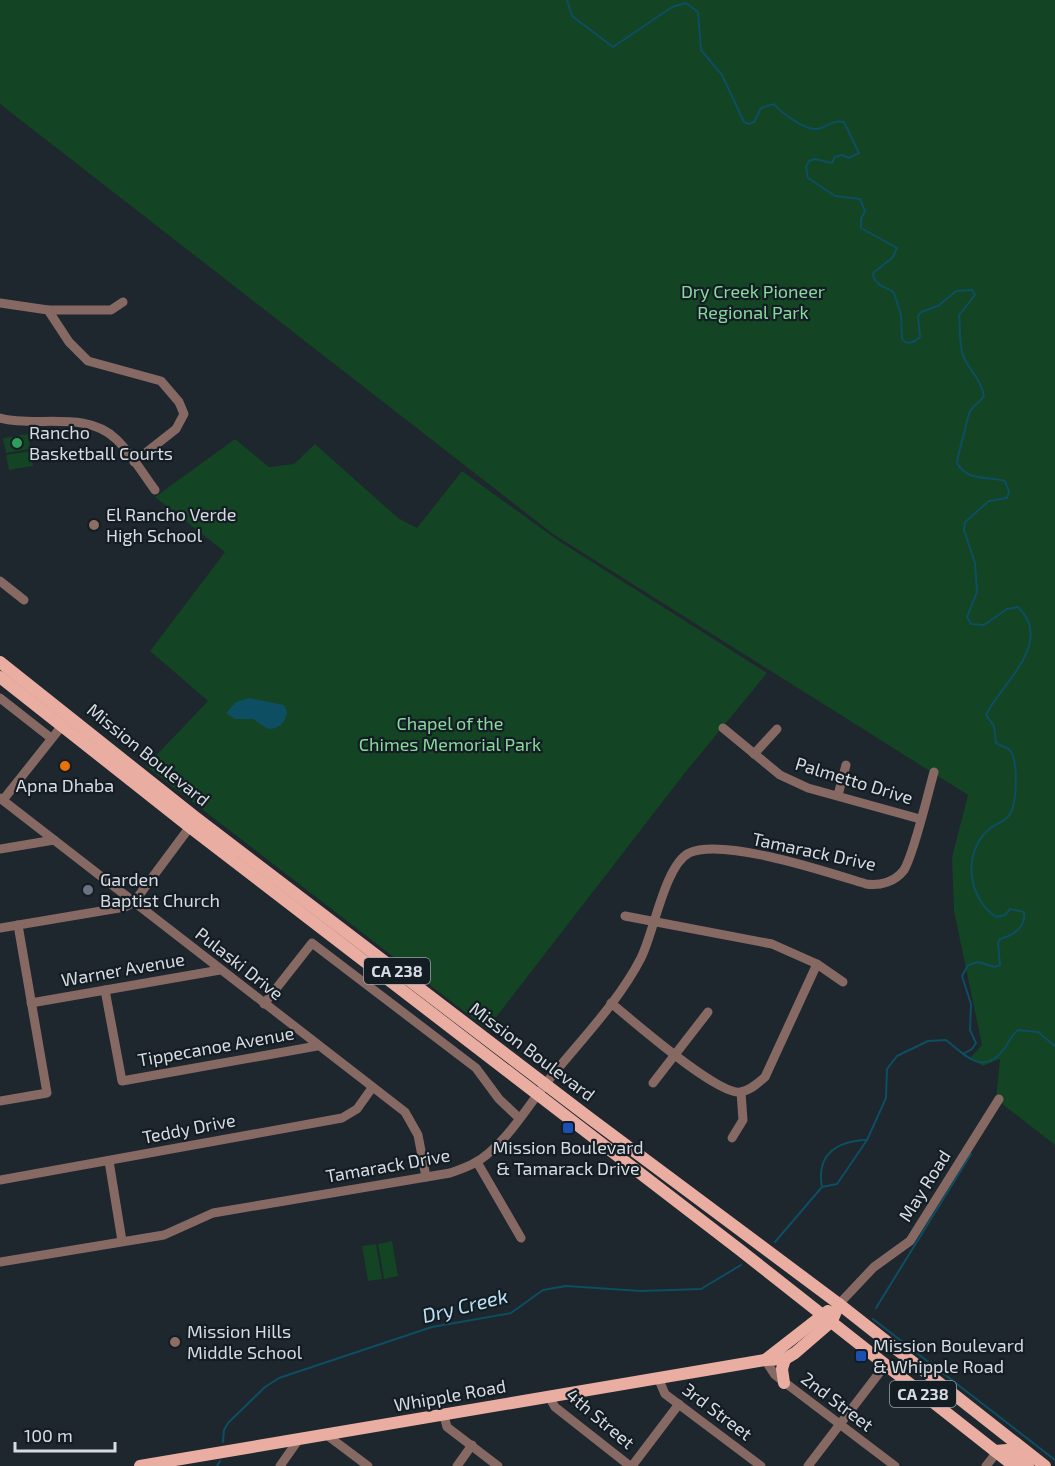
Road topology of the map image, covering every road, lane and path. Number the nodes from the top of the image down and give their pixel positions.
1 (123, 302) dead end
2 (0, 303) edge
3 (48, 310) junction
4 (0, 418) edge
5 (134, 462) junction
6 (155, 490) dead end
7 (0, 581) edge
8 (24, 600) dead end
9 (0, 662) edge
10 (0, 676) edge
11 (0, 698) edge
12 (73, 718) junction
13 (61, 724) junction
14 (723, 728) dead end
15 (777, 729) dead end
16 (51, 738) junction
17 (754, 754) junction
18 (846, 765) dead end
19 (934, 772) dead end
20 (838, 795) junction
21 (2, 799) edge
22 (920, 819) junction
23 (193, 822) junction
24 (54, 840) junction
25 (0, 849) edge
26 (134, 902) junction
27 (625, 916) dead end
28 (655, 924) junction
29 (18, 925) junction
30 (0, 928) edge
31 (817, 964) junction
32 (220, 970) junction
33 (843, 982) dead end
34 (105, 990) junction
35 (31, 1003) junction
36 (611, 1003) junction
37 (264, 1004) junction
38 (708, 1012) dead end
39 (317, 1046) junction
40 (675, 1054) junction
41 (653, 1083) dead end
42 (372, 1088) junction
43 (542, 1089) junction
44 (741, 1092) junction
45 (999, 1099) dead end
46 (0, 1101) edge
47 (519, 1118) junction
48 (732, 1138) dead end
49 (109, 1161) junction
50 (477, 1162) junction
51 (426, 1177) junction
52 (0, 1180) edge
53 (521, 1238) dead end
54 (122, 1241) junction
55 (0, 1262) edge
56 (839, 1304) junction
57 (828, 1318) junction
58 (785, 1359) junction
59 (765, 1360) junction
60 (886, 1364) junction
61 (658, 1380) junction
62 (784, 1383) junction
63 (549, 1398) junction
64 (679, 1404) junction
65 (444, 1416) junction
66 (840, 1424) junction
67 (328, 1436) junction
68 (299, 1439) junction
69 (472, 1446) junction
70 (996, 1452) junction
71 (140, 1466) edge
72 (280, 1466) edge
73 (368, 1466) edge
74 (456, 1466) edge
75 (498, 1466) edge
76 (631, 1466) edge
77 (761, 1466) edge
78 (808, 1466) edge
79 (895, 1466) edge
80 (986, 1466) edge
81 (1014, 1466) edge
82 (1028, 1466) edge
83 (1045, 1466) edge

1 - 3 street
2 - 3 street
3 - 5 street
4 - 5 street
5 - 6 street
7 - 8 street
9 - 12 main road, Mission Boulevard / CA 238
10 - 13 main road, Mission Boulevard / CA 238
11 - 16 street
12 - 13 street
12 - 23 main road, Mission Boulevard / CA 238
13 - 16 street
13 - 23 main road, Mission Boulevard / CA 238
14 - 17 street, Palmetto Drive
15 - 17 street
16 - 21 street
17 - 20 street, Palmetto Drive
18 - 20 street
19 - 22 street, Tamarack Drive
20 - 22 street, Palmetto Drive
21 - 24 street, Pulaski Drive
22 - 28 street, Tamarack Drive
23 - 26 street
23 - 43 main road, Mission Boulevard / CA 238
24 - 25 street
24 - 26 street, Pulaski Drive
26 - 29 street
26 - 32 street, Pulaski Drive
27 - 28 street
28 - 31 street
28 - 36 street, Tamarack Drive
29 - 30 street
29 - 35 street
31 - 33 street
31 - 44 street
32 - 34 street, Warner Avenue
32 - 37 street, Pulaski Drive
34 - 35 street, Warner Avenue
34 - 39 street, Tippecanoe Avenue
35 - 46 street
36 - 40 street
36 - 43 street, Tamarack Drive
37 - 39 street, Pulaski Drive
37 - 47 street
38 - 40 street
39 - 42 street, Pulaski Drive
40 - 41 street
40 - 44 street
42 - 49 street, Teddy Drive
42 - 51 street, Pulaski Drive
43 - 47 street, Tamarack Drive
43 - 56 main road, Mission Boulevard / CA 238
43 - 57 main road, Mission Boulevard / CA 238
44 - 48 street
45 - 56 street, May Road
47 - 50 street, Tamarack Drive
49 - 52 street, Teddy Drive
49 - 54 street
50 - 51 street, Tamarack Drive
50 - 53 street
51 - 54 street, Tamarack Drive
54 - 55 street, Tamarack Drive
56 - 57 main road
56 - 83 main road, Mission Boulevard / CA 238
57 - 58 main road
57 - 59 main road, Whipple Road
57 - 60 main road, Mission Boulevard / CA 238
58 - 59 main road, Whipple Road
58 - 62 main road
59 - 61 main road, Whipple Road
59 - 62 street, 2nd Street
60 - 66 street
60 - 70 main road, Mission Boulevard / CA 238
61 - 63 main road, Whipple Road
61 - 64 street, 3rd Street
62 - 66 street, 2nd Street
63 - 65 main road, Whipple Road
63 - 76 street, 4th Street
64 - 76 street
64 - 77 street, 3rd Street
65 - 67 main road, Whipple Road
65 - 69 street
66 - 78 street
66 - 79 street, 2nd Street
67 - 68 main road, Whipple Road
67 - 73 street
68 - 71 main road, Whipple Road
68 - 72 street
69 - 74 street
69 - 75 street
70 - 80 street
70 - 81 main road, Mission Boulevard / CA 238
70 - 82 main road

